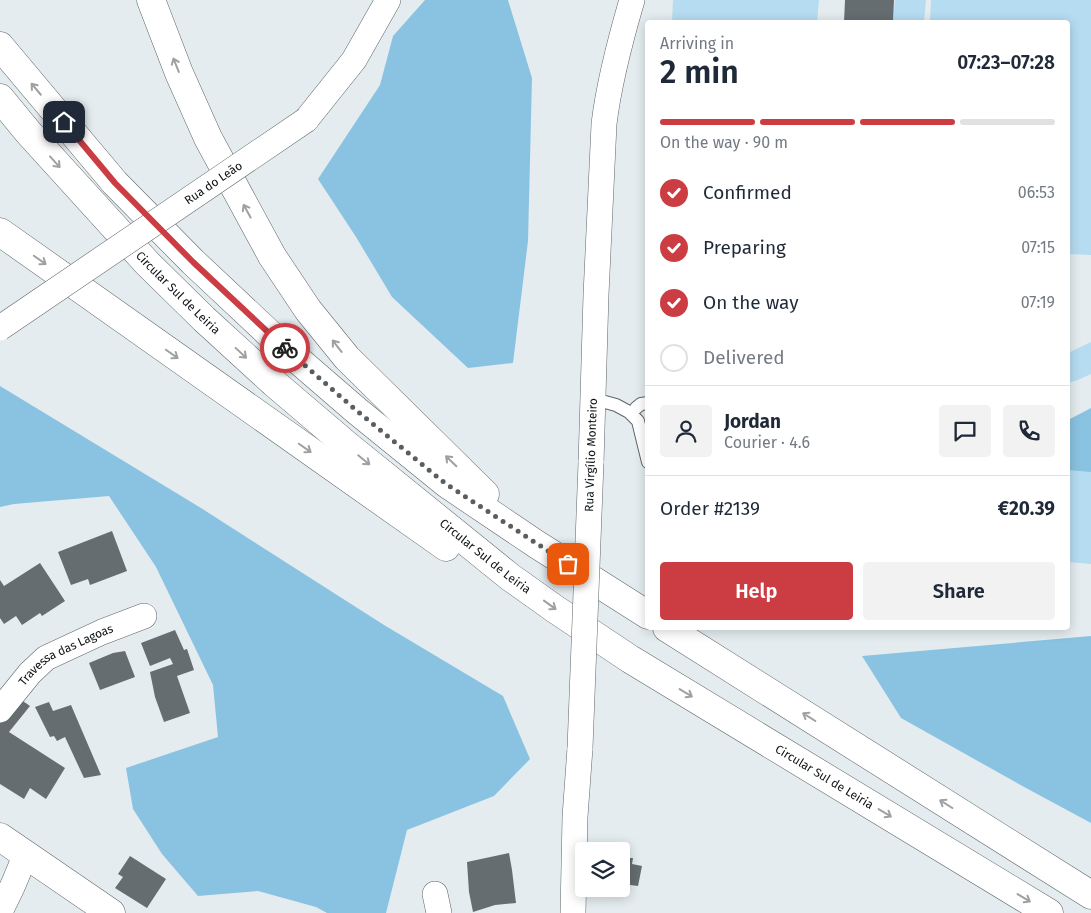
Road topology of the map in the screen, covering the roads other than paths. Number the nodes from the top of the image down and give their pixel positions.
1 (151, 0) edge
2 (388, 0) edge
3 (632, 0) edge
4 (0, 46) edge
5 (0, 98) edge
6 (0, 232) edge
7 (0, 328) edge
8 (593, 401) junction
9 (645, 450) edge
10 (536, 544) junction
11 (510, 577) junction
12 (645, 613) edge
13 (144, 616) dead end
14 (670, 630) edge
15 (0, 710) edge
16 (0, 837) edge
17 (26, 854) junction
18 (1091, 895) edge
19 (0, 912) edge
20 (577, 912) edge
21 (111, 913) edge
22 (1050, 913) edge

10 -> 1 main road
2 - 7 street, Rua do Leão, bridge
3 - 8 street, Rua Virgílio Monteiro
10 -> 4 main road
5 -> 11 main road, Circular Sul de Leiria
6 -> 11 main road
8 - 9 lane
8 - 20 street, Rua Virgílio Monteiro, bridge
10 - 12 main road
11 -> 22 main road, Circular Sul de Leiria
13 - 15 street, Travessa das Lagoas
18 -> 14 main road
16 - 17 main road
17 - 19 street
17 - 21 main road

